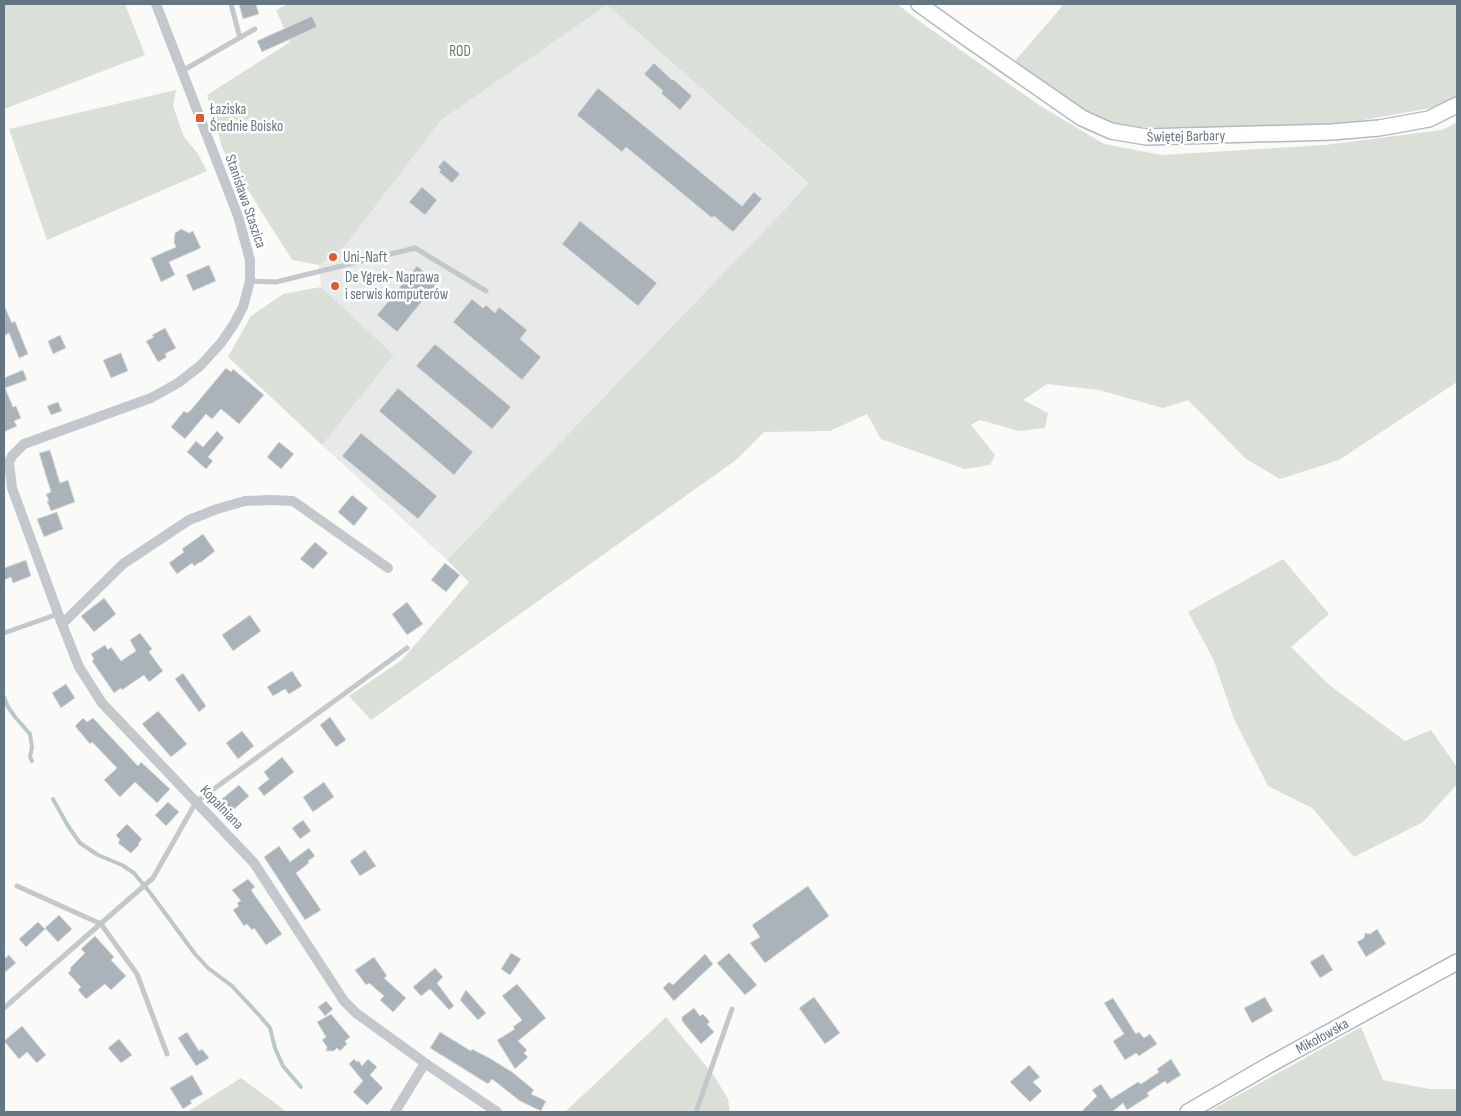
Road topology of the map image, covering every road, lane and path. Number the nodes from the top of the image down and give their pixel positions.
1 (156, 4) edge
2 (231, 4) edge
3 (919, 4) edge
4 (255, 29) dead end
5 (240, 38) junction
6 (182, 72) junction
7 (1457, 105) edge
8 (250, 281) junction
9 (486, 291) dead end
10 (6, 462) edge
11 (388, 568) dead end
12 (58, 614) junction
13 (62, 624) junction
14 (4, 633) edge
15 (407, 648) dead end
16 (196, 802) junction
17 (18, 886) dead end
18 (101, 924) junction
19 (1457, 962) edge
20 (4, 1008) edge
21 (732, 1009) dead end
22 (167, 1054) dead end
23 (425, 1063) junction
24 (395, 1112) edge
25 (497, 1112) edge
26 (696, 1112) edge
27 (1188, 1112) edge

1 - 6 street, Stanisława Staszica
2 - 5 lane
3 - 7 street, Świętej Barbary
4 - 5 lane
5 - 6 lane
6 - 8 street, Stanisława Staszica
8 - 9 lane
8 - 10 street, Stanisława Staszica
10 - 12 street, Kopalniana
11 - 13 street
12 - 13 street, Kopalniana
12 - 14 lane
13 - 16 street, Kopalniana
15 - 16 lane
16 - 18 lane
16 - 23 street, Kopalniana
17 - 18 lane
18 - 20 lane
18 - 22 lane
19 - 27 street, Mikołowska
21 - 26 lane
23 - 24 street
23 - 25 street, Kopalniana

